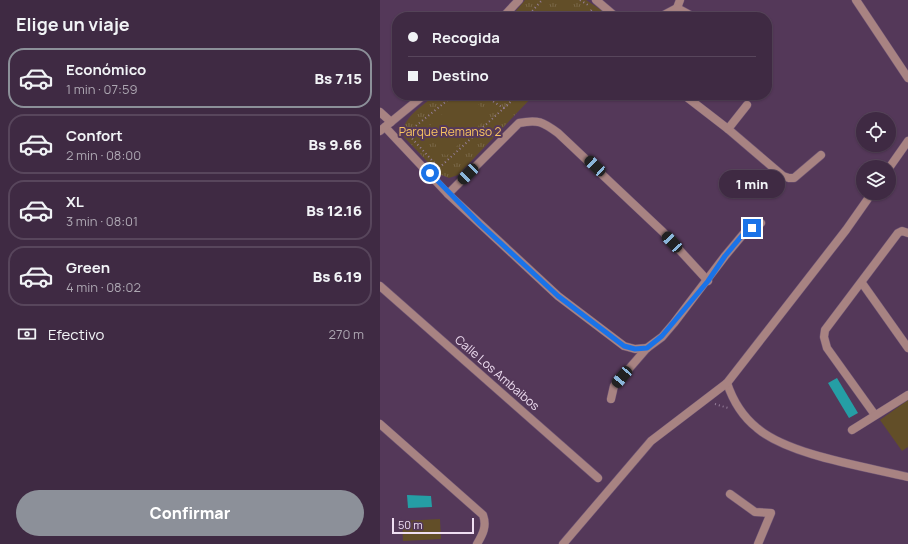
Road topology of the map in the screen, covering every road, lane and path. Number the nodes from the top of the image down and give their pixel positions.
1 (519, 0) edge
2 (542, 0) edge
3 (580, 0) edge
4 (596, 0) edge
5 (856, 0) edge
6 (679, 4) edge
7 (508, 12) edge
8 (531, 12) edge
9 (590, 12) edge
10 (610, 12) edge
11 (667, 12) edge
12 (687, 12) edge
13 (908, 78) edge
14 (418, 100) edge
15 (448, 100) edge
16 (492, 100) edge
17 (513, 100) edge
18 (690, 100) edge
19 (747, 105) dead end
20 (505, 109) junction
21 (380, 112) edge
22 (385, 126) edge
23 (728, 129) junction
24 (908, 141) edge
25 (821, 155) dead end
26 (895, 160) edge
27 (448, 194) junction
28 (867, 200) edge
29 (761, 223) dead end
30 (908, 233) edge
31 (708, 281) junction
32 (862, 283) junction
33 (380, 286) edge
34 (647, 348) junction
35 (908, 348) edge
36 (727, 383) junction
37 (908, 394) edge
38 (612, 399) dead end
39 (702, 402) junction
40 (743, 415) junction
41 (875, 415) junction
42 (380, 424) edge
43 (852, 430) dead end
44 (908, 477) edge
45 (598, 478) dead end
46 (730, 494) dead end
47 (477, 544) edge
48 (563, 544) edge
49 (758, 544) edge

1 - 7 street
2 - 8 path
3 - 9 path
4 - 10 street
5 - 13 street
6 - 11 street
6 - 12 street
14 - 22 street
15 - 20 path
16 - 20 path
17 - 20 path
18 - 23 street
19 - 23 street
21 - 22 street
22 - 27 street
23 - 25 street
24 - 26 street
27 - 31 street
27 - 34 street
28 - 36 street
29 - 31 street
30 - 32 street
31 - 34 street
32 - 35 street
32 - 41 street
33 - 45 street, Calle Los Ambaibos
34 - 38 street
36 - 39 street
36 - 40 street
37 - 41 street
39 - 40 path
39 - 48 street
40 - 44 street
41 - 43 street
42 - 47 street
46 - 49 street

